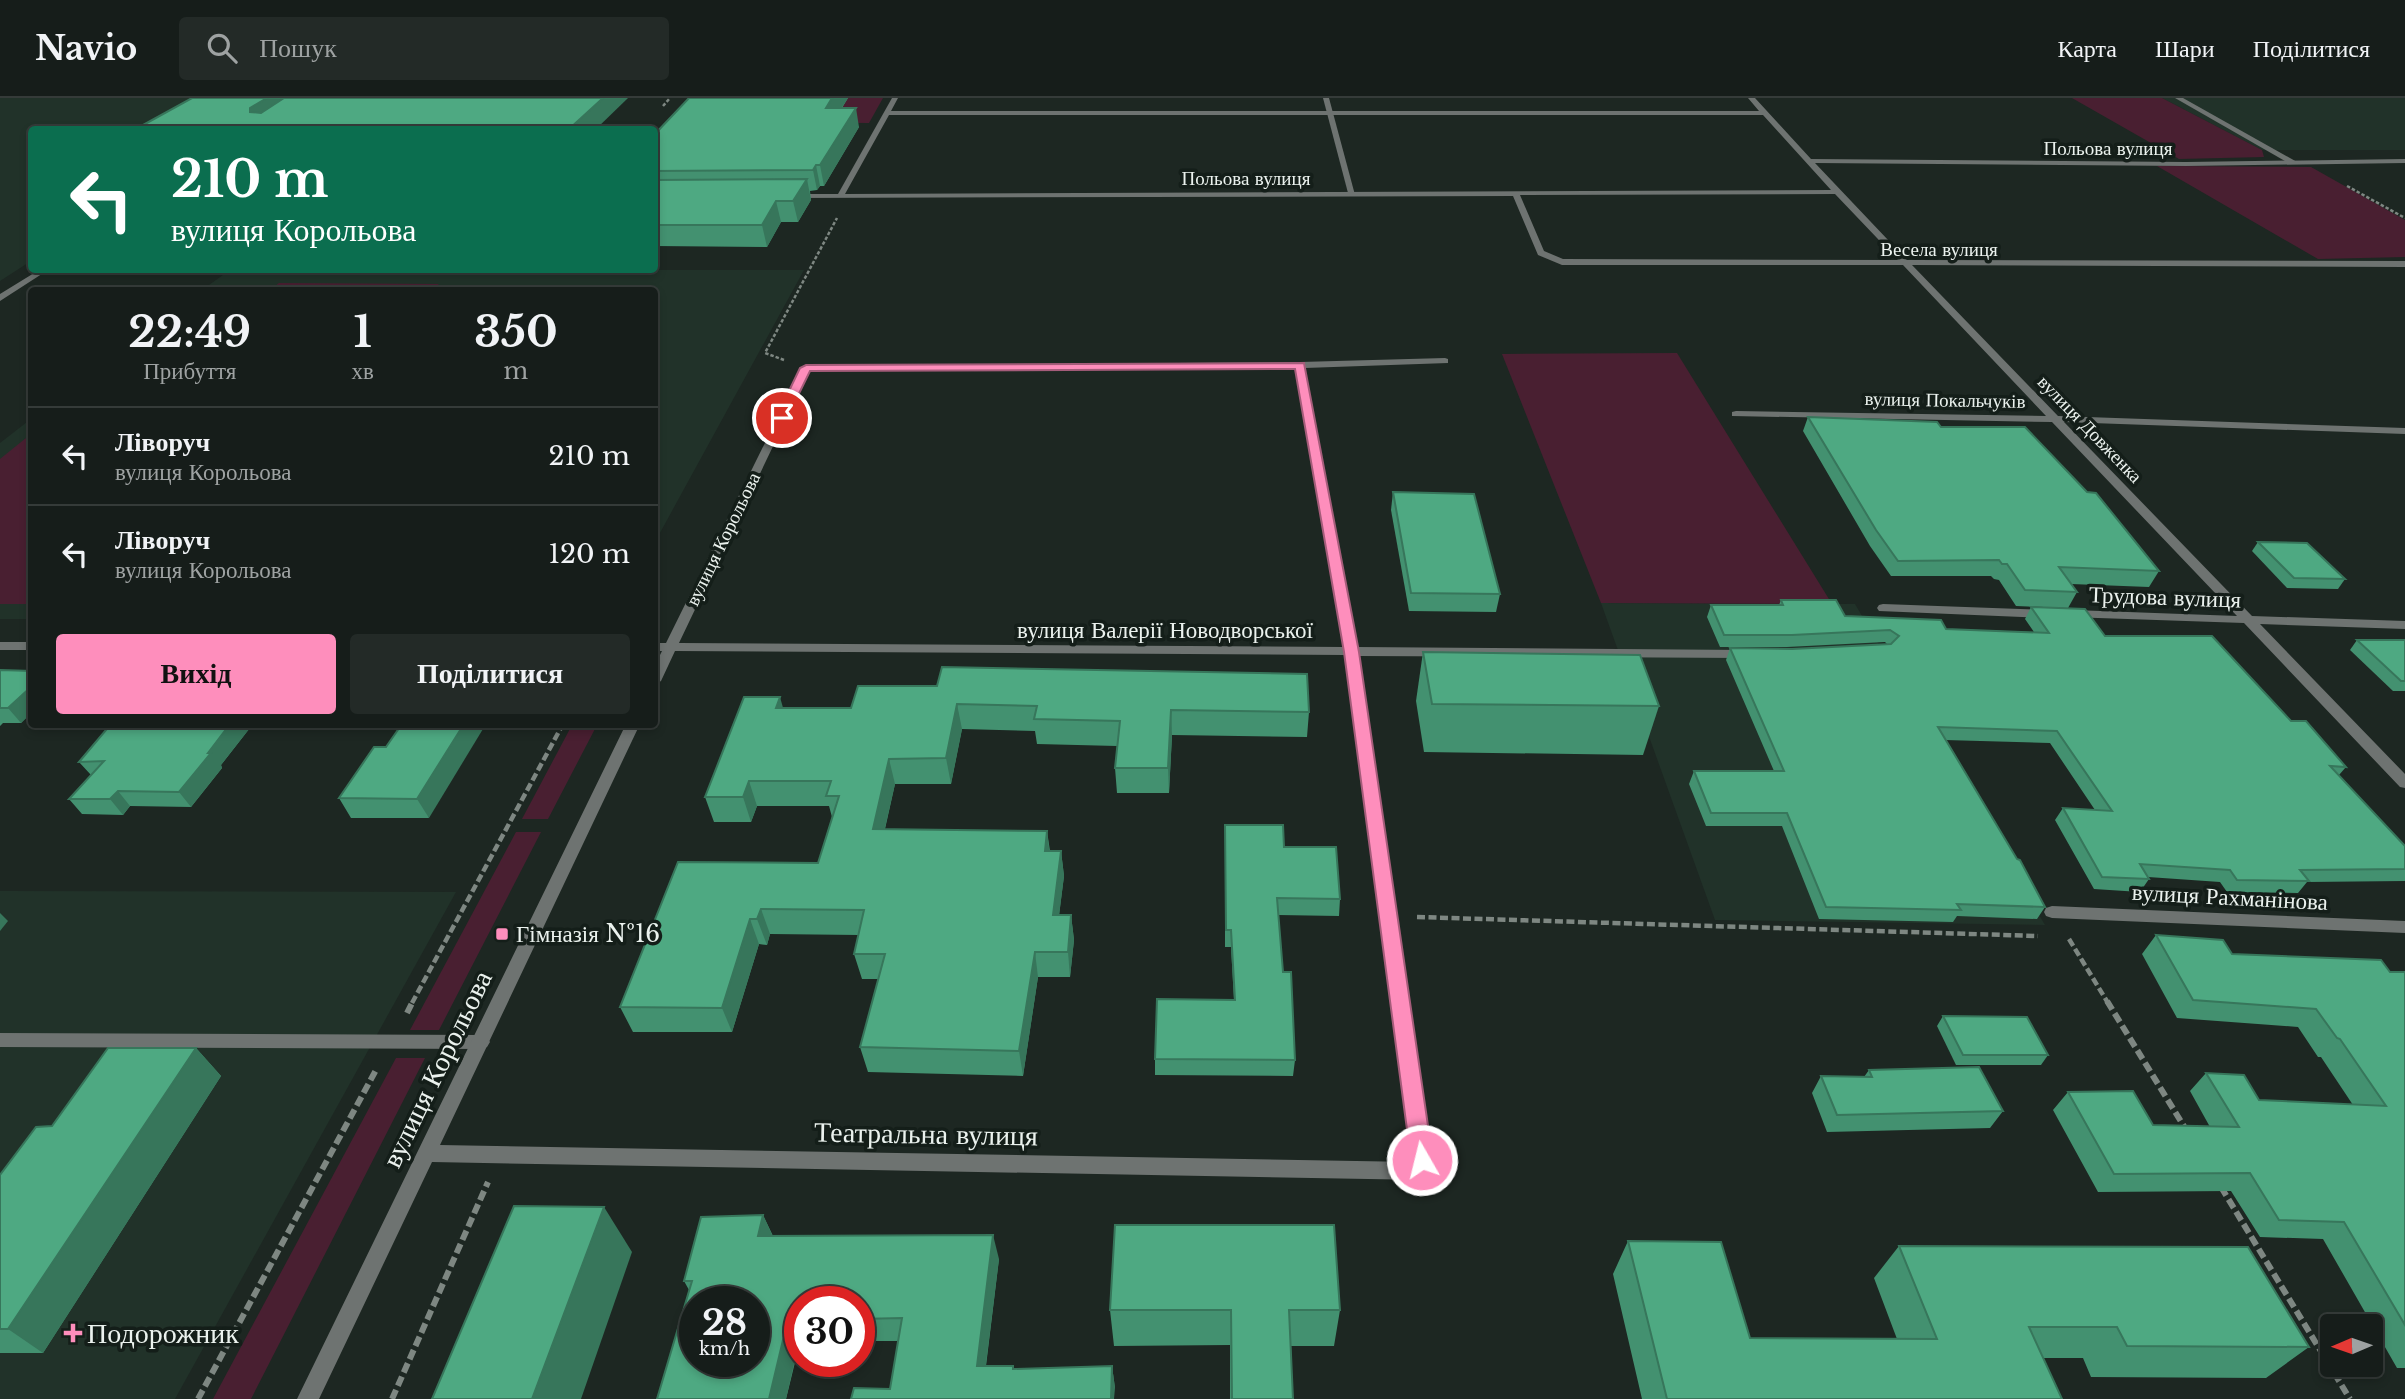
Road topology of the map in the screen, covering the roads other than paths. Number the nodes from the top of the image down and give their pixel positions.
1 (895, 98) edge
2 (1326, 98) edge
3 (1751, 98) edge
4 (2178, 98) edge
5 (1330, 112) junction
6 (887, 113) junction
7 (1766, 113) junction
8 (1810, 161) junction
9 (2405, 161) edge
10 (2293, 162) junction
11 (1515, 192) junction
12 (1837, 192) junction
13 (1352, 193) junction
14 (787, 196) edge
15 (841, 196) junction
16 (2405, 264) edge
17 (1909, 265) junction
18 (39, 273) edge
19 (0, 298) edge
20 (1445, 361) dead end
21 (1300, 365) junction
22 (1736, 414) dead end
23 (2056, 419) junction
24 (2405, 431) edge
25 (1883, 608) dead end
26 (2251, 620) junction
27 (2405, 625) edge
28 (0, 646) edge
29 (28, 646) edge
30 (658, 647) edge
31 (671, 647) junction
32 (1351, 652) junction
33 (1760, 654) edge
34 (658, 673) edge
35 (632, 728) edge
36 (2405, 783) edge
37 (2052, 912) road end
38 (2405, 927) edge
39 (0, 1040) edge
40 (481, 1042) junction
41 (428, 1153) junction
42 (309, 1399) edge

1 - 6 street
2 - 5 street
3 - 7 street, вулиця Довженка
4 - 10 street
5 - 6 street
5 - 7 street
5 - 13 street
6 - 15 street
7 - 8 street, вулиця Довженка
8 - 10 street, Польова вулиця
8 - 12 street, вулиця Довженка
9 - 10 street, Польова вулиця
11 - 12 street, Польова вулиця
11 - 13 street, Польова вулиця
11 - 17 street, Весела вулиця
12 - 17 street, вулиця Довженка
13 - 15 street, Польова вулиця
14 - 15 street, Польова вулиця
16 - 17 street, Весела вулиця
17 - 23 street, вулиця Довженка
18 - 19 street
20 - 21 street
21 - 31 street, вулиця Корольова
21 - 32 street
22 - 23 street, вулиця Покальчуків
23 - 24 street, вулиця Покальчуків
23 - 26 street, вулиця Довженка
25 - 26 street, Трудова вулиця
26 - 27 street, Трудова вулиця
26 - 36 street, вулиця Довженка
28 - 29 street
30 - 31 street, вулиця Валерії Новодворської
31 - 32 street, вулиця Валерії Новодворської
31 - 34 street, вулиця Корольова
32 - 33 street, вулиця Валерії Новодворської
32 - 41 street, Театральна вулиця
35 - 40 street, вулиця Корольова
37 - 38 street, вулиця Рахманінова
39 - 40 street
40 - 41 street, вулиця Корольова
41 - 42 street, вулиця Корольова

